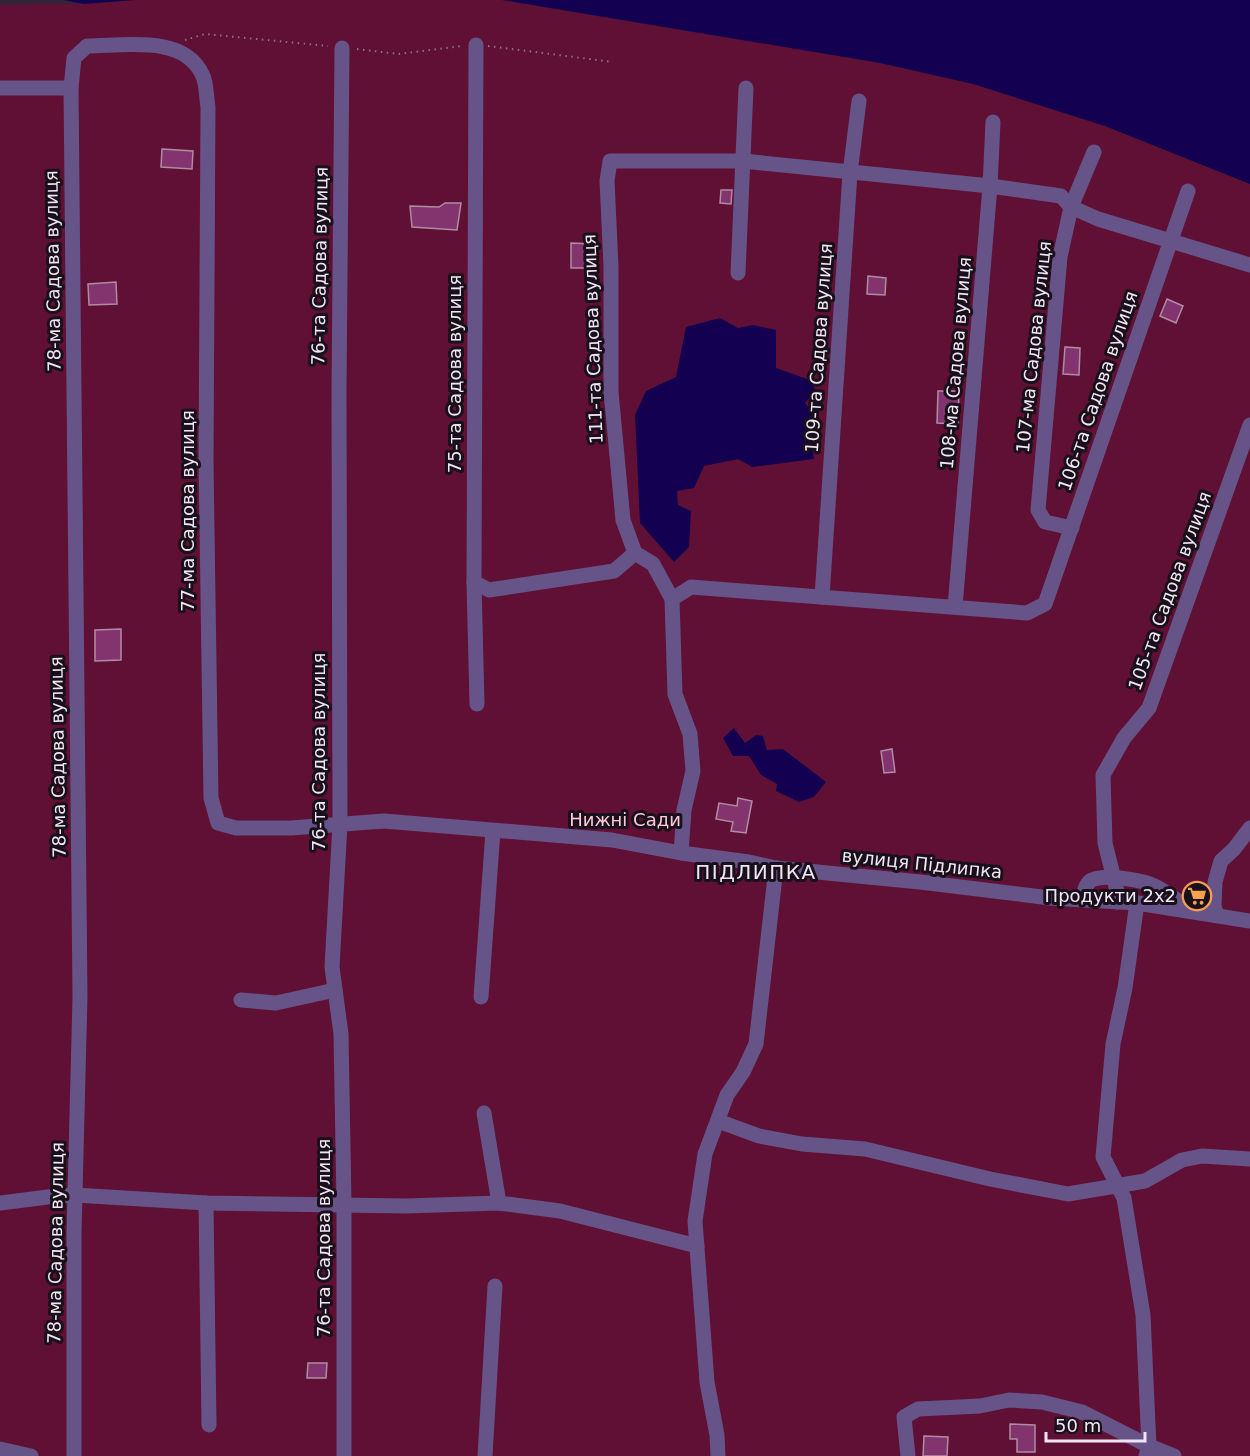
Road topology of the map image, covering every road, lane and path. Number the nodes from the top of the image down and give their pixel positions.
1 (183, 40) dead end
2 (477, 45) junction
3 (342, 48) junction
4 (74, 58) joint
5 (613, 63) dead end
6 (0, 88) edge
7 (71, 88) junction
8 (746, 88) dead end
9 (859, 101) dead end
10 (993, 122) dead end
11 (1094, 152) dead end
12 (743, 161) junction
13 (850, 173) junction
14 (990, 186) junction
15 (1188, 191) dead end
16 (1071, 207) junction
17 (1172, 240) junction
18 (1250, 265) edge
19 (738, 273) dead end
20 (1250, 425) edge
21 (1072, 528) junction
22 (635, 553) junction
23 (474, 582) junction
24 (822, 597) junction
25 (672, 599) junction
26 (954, 607) junction
27 (477, 704) dead end
28 (340, 824) junction
29 (1250, 828) edge
30 (493, 831) junction
31 (681, 853) junction
32 (776, 868) junction
33 (1114, 878) junction
34 (1084, 900) junction
35 (1117, 902) junction
36 (1137, 903) junction
37 (1193, 911) junction
38 (1217, 915) junction
39 (1250, 921) edge
40 (335, 990) junction
41 (481, 997) dead end
42 (241, 1000) dead end
43 (484, 1113) dead end
44 (718, 1121) junction
45 (1250, 1159) edge
46 (1118, 1187) junction
47 (75, 1195) junction
48 (0, 1203) edge
49 (206, 1203) junction
50 (499, 1203) junction
51 (344, 1204) junction
52 (697, 1246) junction
53 (495, 1286) dead end
54 (209, 1425) dead end
55 (0, 1449) edge
56 (1148, 1451) edge
57 (31, 1456) edge
58 (74, 1456) edge
59 (344, 1456) edge
60 (485, 1456) edge
61 (718, 1456) edge
62 (908, 1456) edge
63 (1174, 1456) edge

1 - 3 path
2 - 3 path
2 - 5 path
2 - 23 street, 75-та Садова вулиця
3 - 28 street, 76-та Садова вулиця
4 - 7 street, 78-ма Садова вулиця
4 - 28 street, 77-ма Садова вулиця
6 - 7 street
7 - 47 street, 78-ма Садова вулиця
8 - 12 street
9 - 13 street, 109-та Садова вулиця
10 - 14 street, 108-ма Садова вулиця
11 - 16 street, 107-ма Садова вулиця
12 - 13 street
12 - 19 street
12 - 22 street, 111-та Садова вулиця
13 - 14 street
13 - 24 street, 109-та Садова вулиця
14 - 16 street
14 - 26 street, 108-ма Садова вулиця
15 - 17 street, 106-та Садова вулиця
16 - 17 street
16 - 21 street, 107-ма Садова вулиця
17 - 18 street
17 - 21 street, 106-та Садова вулиця
20 - 33 street, 105-та Садова вулиця
21 - 26 street, 106-та Садова вулиця
22 - 23 street
22 - 25 street, 111-та Садова вулиця
23 - 27 street, 75-та Садова вулиця
24 - 25 street
24 - 26 street
25 - 31 street, 111-та Садова вулиця
28 - 30 street, вулиця Підлипка
28 - 40 street, 76-та Садова вулиця
29 - 38 street
30 - 31 street, вулиця Підлипка
30 - 41 street
31 - 32 street, вулиця Підлипка
32 - 34 street, вулиця Підлипка
32 - 44 street
33 - 34 street
33 - 35 street, 105-та Садова вулиця
33 - 37 street
34 - 35 street, вулиця Підлипка
35 - 36 street, вулиця Підлипка
36 - 37 street, вулиця Підлипка
36 - 46 street
37 - 38 street, вулиця Підлипка
38 - 39 street, вулиця Підлипка
40 - 42 street
40 - 51 street, 76-та Садова вулиця
43 - 50 street
44 - 46 street
44 - 52 street
45 - 46 street
46 - 56 street
47 - 48 street
47 - 49 street
47 - 58 street, 78-ма Садова вулиця
49 - 51 street
49 - 54 street
50 - 51 street
50 - 52 street
51 - 59 street, 76-та Садова вулиця
52 - 61 street
53 - 60 street
55 - 57 street
56 - 62 street
56 - 63 street

